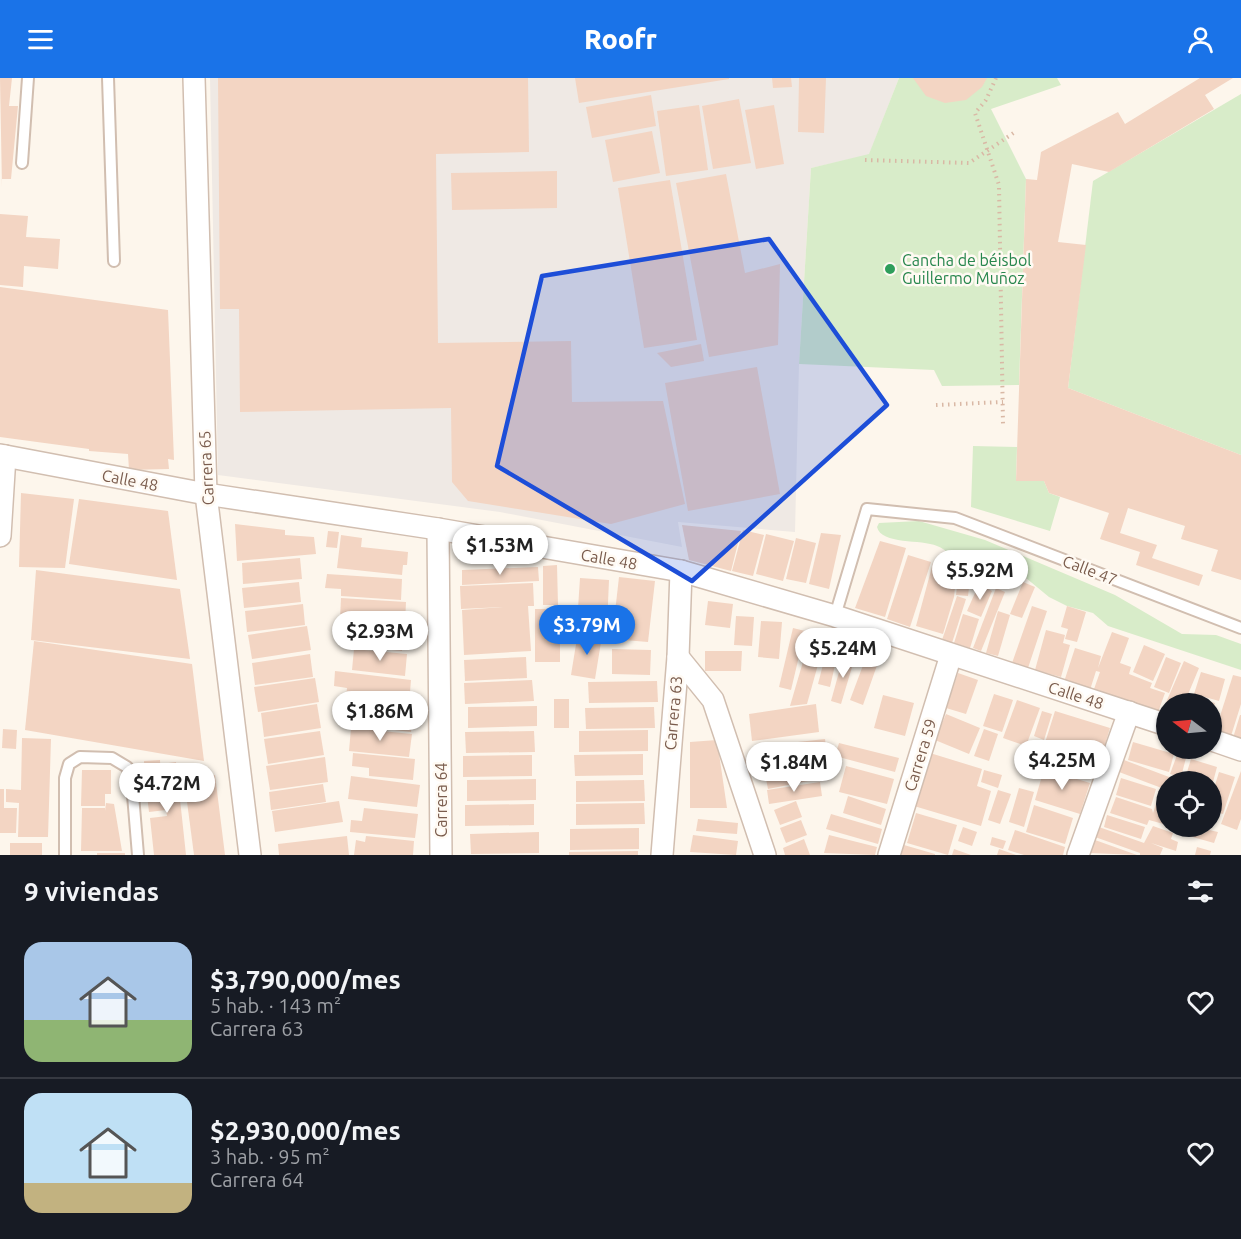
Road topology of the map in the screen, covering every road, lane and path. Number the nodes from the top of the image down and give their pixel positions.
1 (28, 78) edge
2 (108, 78) edge
3 (194, 78) edge
4 (996, 78) edge
5 (1015, 132) dead end
6 (988, 152) junction
7 (866, 160) dead end
8 (22, 163) dead end
9 (114, 261) dead end
10 (1003, 402) junction
11 (936, 405) dead end
12 (1003, 423) dead end
13 (3, 456) edge
14 (206, 494) junction
15 (438, 529) junction
16 (0, 536) edge
17 (681, 571) junction
18 (835, 616) junction
19 (1241, 628) edge
20 (951, 655) junction
21 (678, 657) junction
22 (1129, 712) junction
23 (1156, 721) edge
24 (1222, 743) edge
25 (1241, 750) edge
26 (65, 855) edge
27 (138, 855) edge
28 (250, 855) edge
29 (441, 855) edge
30 (662, 855) edge
31 (765, 855) edge
32 (888, 855) edge
33 (1078, 855) edge

1 - 8 lane
2 - 9 lane
3 - 14 street, Carrera 65
4 - 6 path
5 - 6 path
6 - 7 path
6 - 10 path
10 - 11 path
10 - 12 path
13 - 14 street, Calle 48
13 - 16 street
14 - 15 street, Calle 48
14 - 28 street, Carrera 65
15 - 17 street, Calle 48
15 - 29 street, Carrera 64
17 - 18 street, Calle 48
17 - 21 street, Carrera 63
18 - 19 lane, Calle 47
18 - 20 street, Calle 48
20 - 22 street, Calle 48
20 - 32 street, Carrera 59
21 - 30 street, Carrera 63
21 - 31 street
22 - 23 street, Calle 48
22 - 33 street
24 - 25 street
26 - 27 lane

